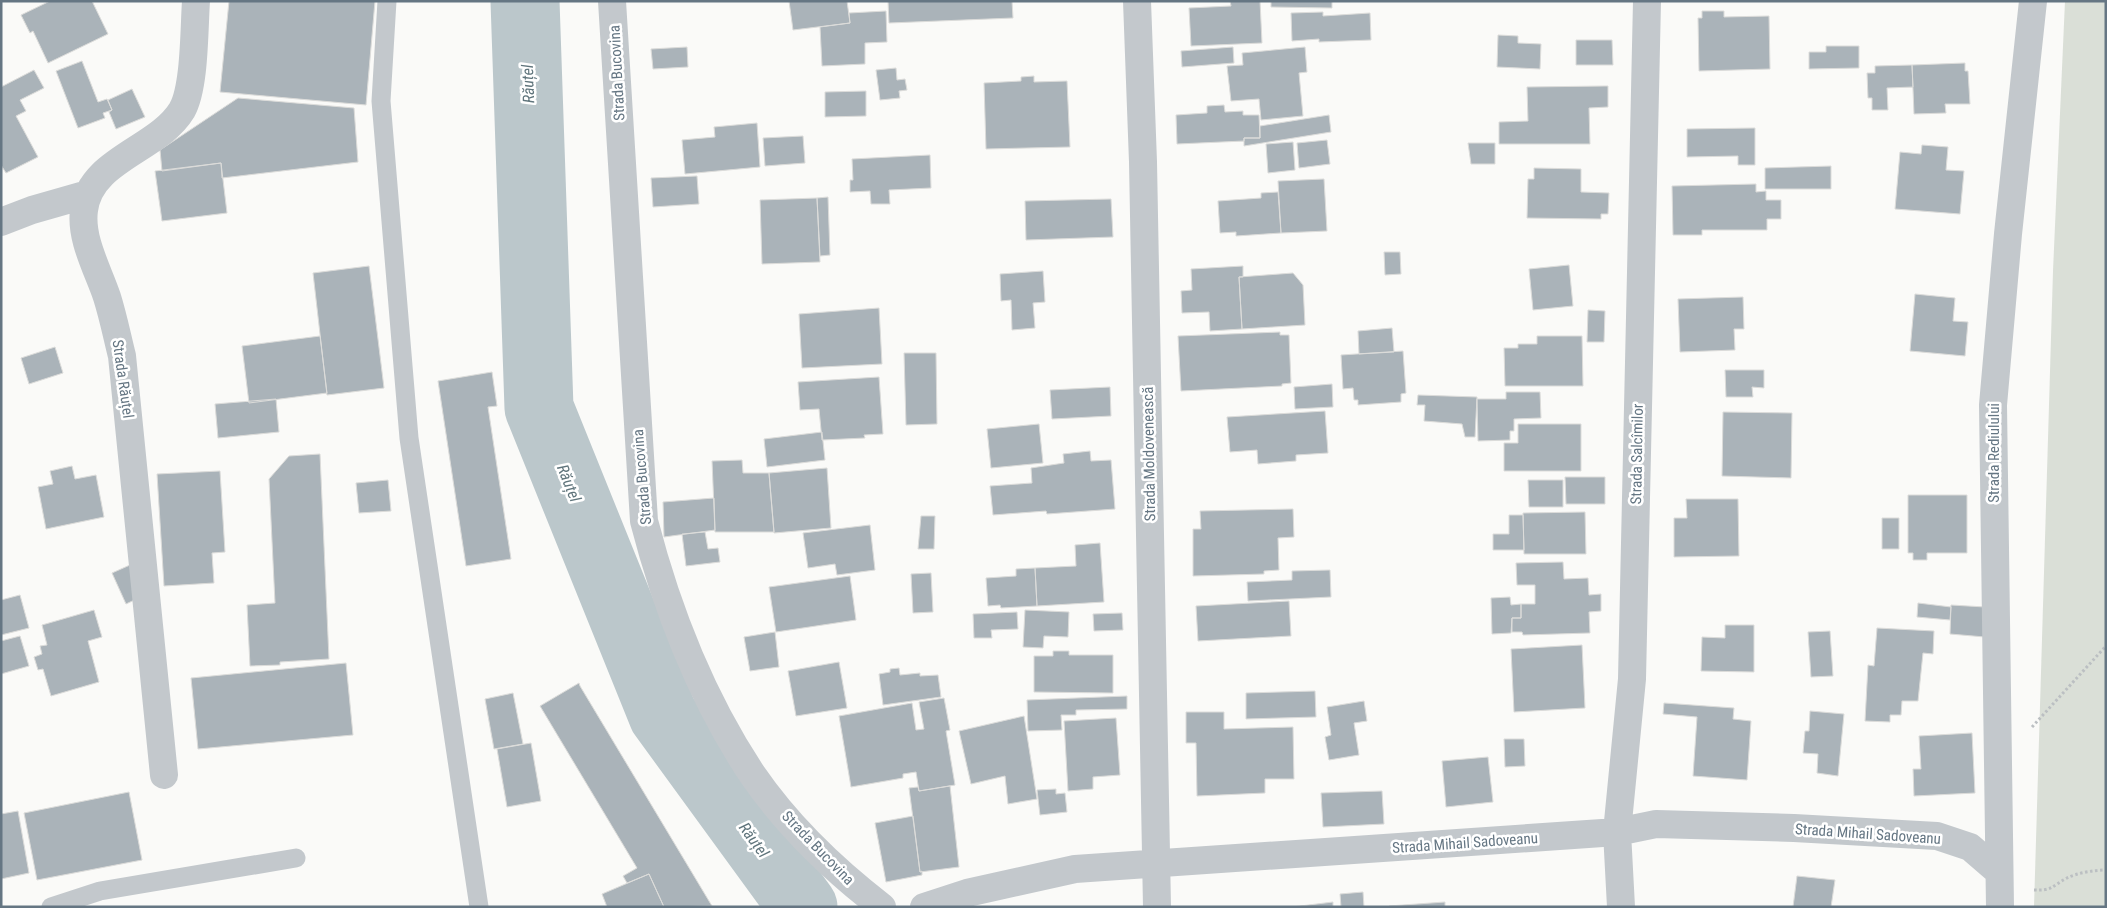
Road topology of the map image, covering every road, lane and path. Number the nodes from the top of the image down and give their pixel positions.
1 (196, 1) edge
2 (388, 1) edge
3 (612, 1) edge
4 (1137, 1) edge
5 (1648, 1) edge
6 (2033, 1) edge
7 (88, 194) junction
8 (1, 222) edge
9 (2106, 646) edge
10 (1999, 764) junction
11 (164, 775) dead end
12 (1617, 832) junction
13 (296, 858) dead end
14 (1156, 864) junction
15 (2106, 870) edge
16 (1999, 872) junction
17 (51, 907) edge
18 (479, 907) edge
19 (882, 907) edge
20 (924, 907) edge
21 (1157, 907) edge
22 (1621, 907) edge
23 (2000, 907) edge

1 - 7 street, Strada Răuțel
2 - 18 lane
3 - 19 street, Strada Bucovina
4 - 14 street, Strada Moldovenească
5 - 12 street, Strada Salcîmilor
6 - 10 street, Strada Rediulului
7 - 8 street
7 - 11 street, Strada Răuțel
9 - 10 path
10 - 16 street, Strada Rediulului
12 - 14 street, Strada Mihail Sadoveanu
12 - 16 street, Strada Mihail Sadoveanu
12 - 22 street, Strada Salcîmilor
13 - 17 lane
14 - 20 street, Strada Mihail Sadoveanu
14 - 21 street, Strada Moldovenească
15 - 16 path
16 - 23 street, Strada Rediulului

